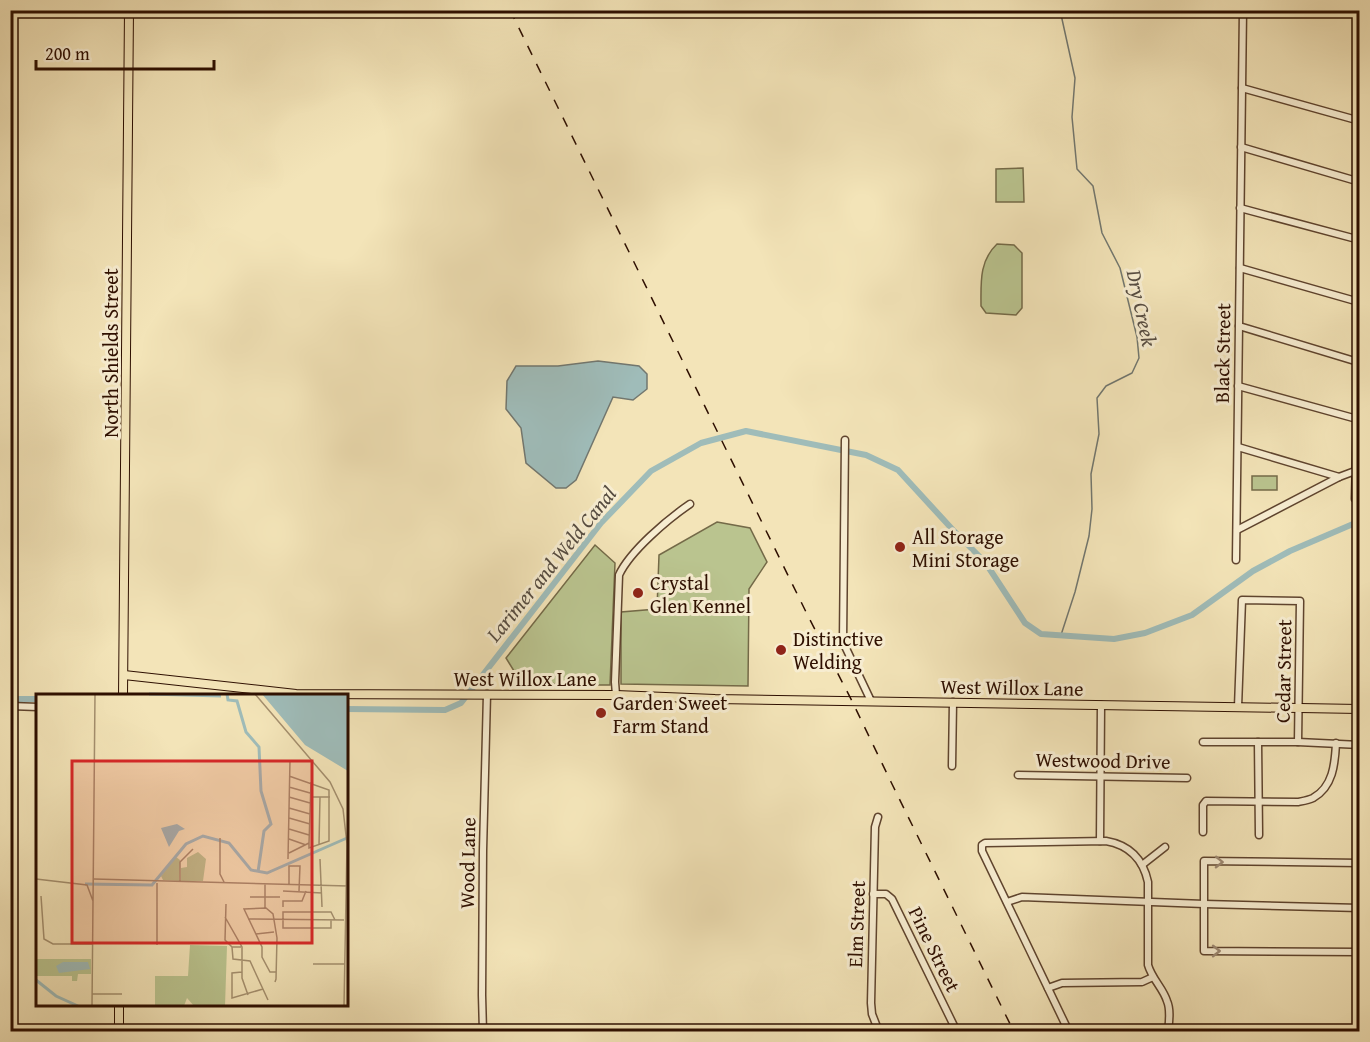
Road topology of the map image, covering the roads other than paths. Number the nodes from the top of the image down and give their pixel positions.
1 (129, 10) edge
2 (1243, 10) edge
3 (1242, 87) junction
4 (1359, 121) edge
5 (1241, 147) junction
6 (1359, 182) edge
7 (1240, 208) junction
8 (1359, 240) edge
9 (1240, 268) junction
10 (1359, 284) edge
11 (1359, 302) edge
12 (1239, 326) junction
13 (1358, 362) junction
14 (1238, 386) junction
15 (1357, 420) junction
16 (845, 440) dead end
17 (1238, 447) junction
18 (1355, 471) junction
19 (1339, 477) junction
20 (1359, 497) edge
21 (690, 504) dead end
22 (1237, 530) junction
23 (1236, 560) dead end
24 (124, 675) junction
25 (124, 694) edge
26 (487, 694) junction
27 (616, 695) junction
28 (871, 701) junction
29 (953, 702) junction
30 (1101, 705) junction
31 (10, 706) edge
32 (36, 707) edge
33 (1238, 707) junction
34 (1299, 708) junction
35 (1359, 709) edge
36 (1203, 742) dead end
37 (1258, 742) junction
38 (1298, 742) junction
39 (1336, 743) junction
40 (1359, 745) edge
41 (952, 766) dead end
42 (1018, 775) dead end
43 (1101, 777) junction
44 (1187, 778) dead end
45 (1258, 801) junction
46 (878, 817) dead end
47 (1203, 832) dead end
48 (1259, 835) dead end
49 (1100, 841) junction
50 (1165, 848) dead end
51 (1359, 863) edge
52 (1142, 865) junction
53 (873, 894) junction
54 (1006, 902) junction
55 (1148, 902) junction
56 (1204, 904) junction
57 (1359, 908) edge
58 (1359, 952) edge
59 (1153, 977) junction
60 (1048, 988) junction
61 (119, 1006) edge
62 (119, 1032) edge
63 (483, 1032) edge
64 (879, 1032) edge
65 (957, 1032) edge
66 (1069, 1032) edge
67 (1168, 1032) edge

1 - 24 main road, North Shields Street
2 - 3 street, Black Street
3 - 4 street
3 - 5 street, Black Street
5 - 6 street
5 - 7 street, Black Street
7 - 8 street
7 - 9 street, Black Street
9 - 11 street
9 - 12 street, Black Street
10 - 11 street
11 - 13 street
12 - 13 street
12 - 14 street, Black Street
13 - 15 street
14 - 15 street
14 - 17 street, Black Street
15 - 18 street
16 - 28 street
17 - 19 street
17 - 22 street, Black Street
18 - 19 street
18 - 20 street
19 - 22 street
21 - 27 street
22 - 23 street, Black Street
24 - 25 main road, North Shields Street
24 - 26 main road, West Willox Lane
26 - 27 main road, West Willox Lane
26 - 63 street, Wood Lane
27 - 28 main road, West Willox Lane
28 - 29 main road, West Willox Lane
29 - 30 main road, West Willox Lane
29 - 41 street
30 - 33 main road, West Willox Lane
30 - 43 street
31 - 32 street
33 - 34 main road, West Willox Lane
33 - 34 street, Cedar Street
34 - 35 main road, West Willox Lane
34 - 38 street, Cedar Street
36 - 37 street
37 - 38 street
37 - 45 street
38 - 39 street
39 - 40 street
39 - 45 street
42 - 43 street, Westwood Drive
43 - 44 street, Westwood Drive
43 - 49 street
45 - 47 street
45 - 48 street
46 - 53 street, Elm Street
49 - 52 street
49 - 54 street
50 - 52 street
56 -> 51 street
52 - 55 street
53 - 64 street, Elm Street
53 - 65 street, Pine Street
54 - 55 street
54 - 60 street
55 - 56 street
55 - 59 street
56 - 57 street
56 -> 58 street
59 - 60 street
59 - 67 street
60 - 66 street
61 - 62 main road

